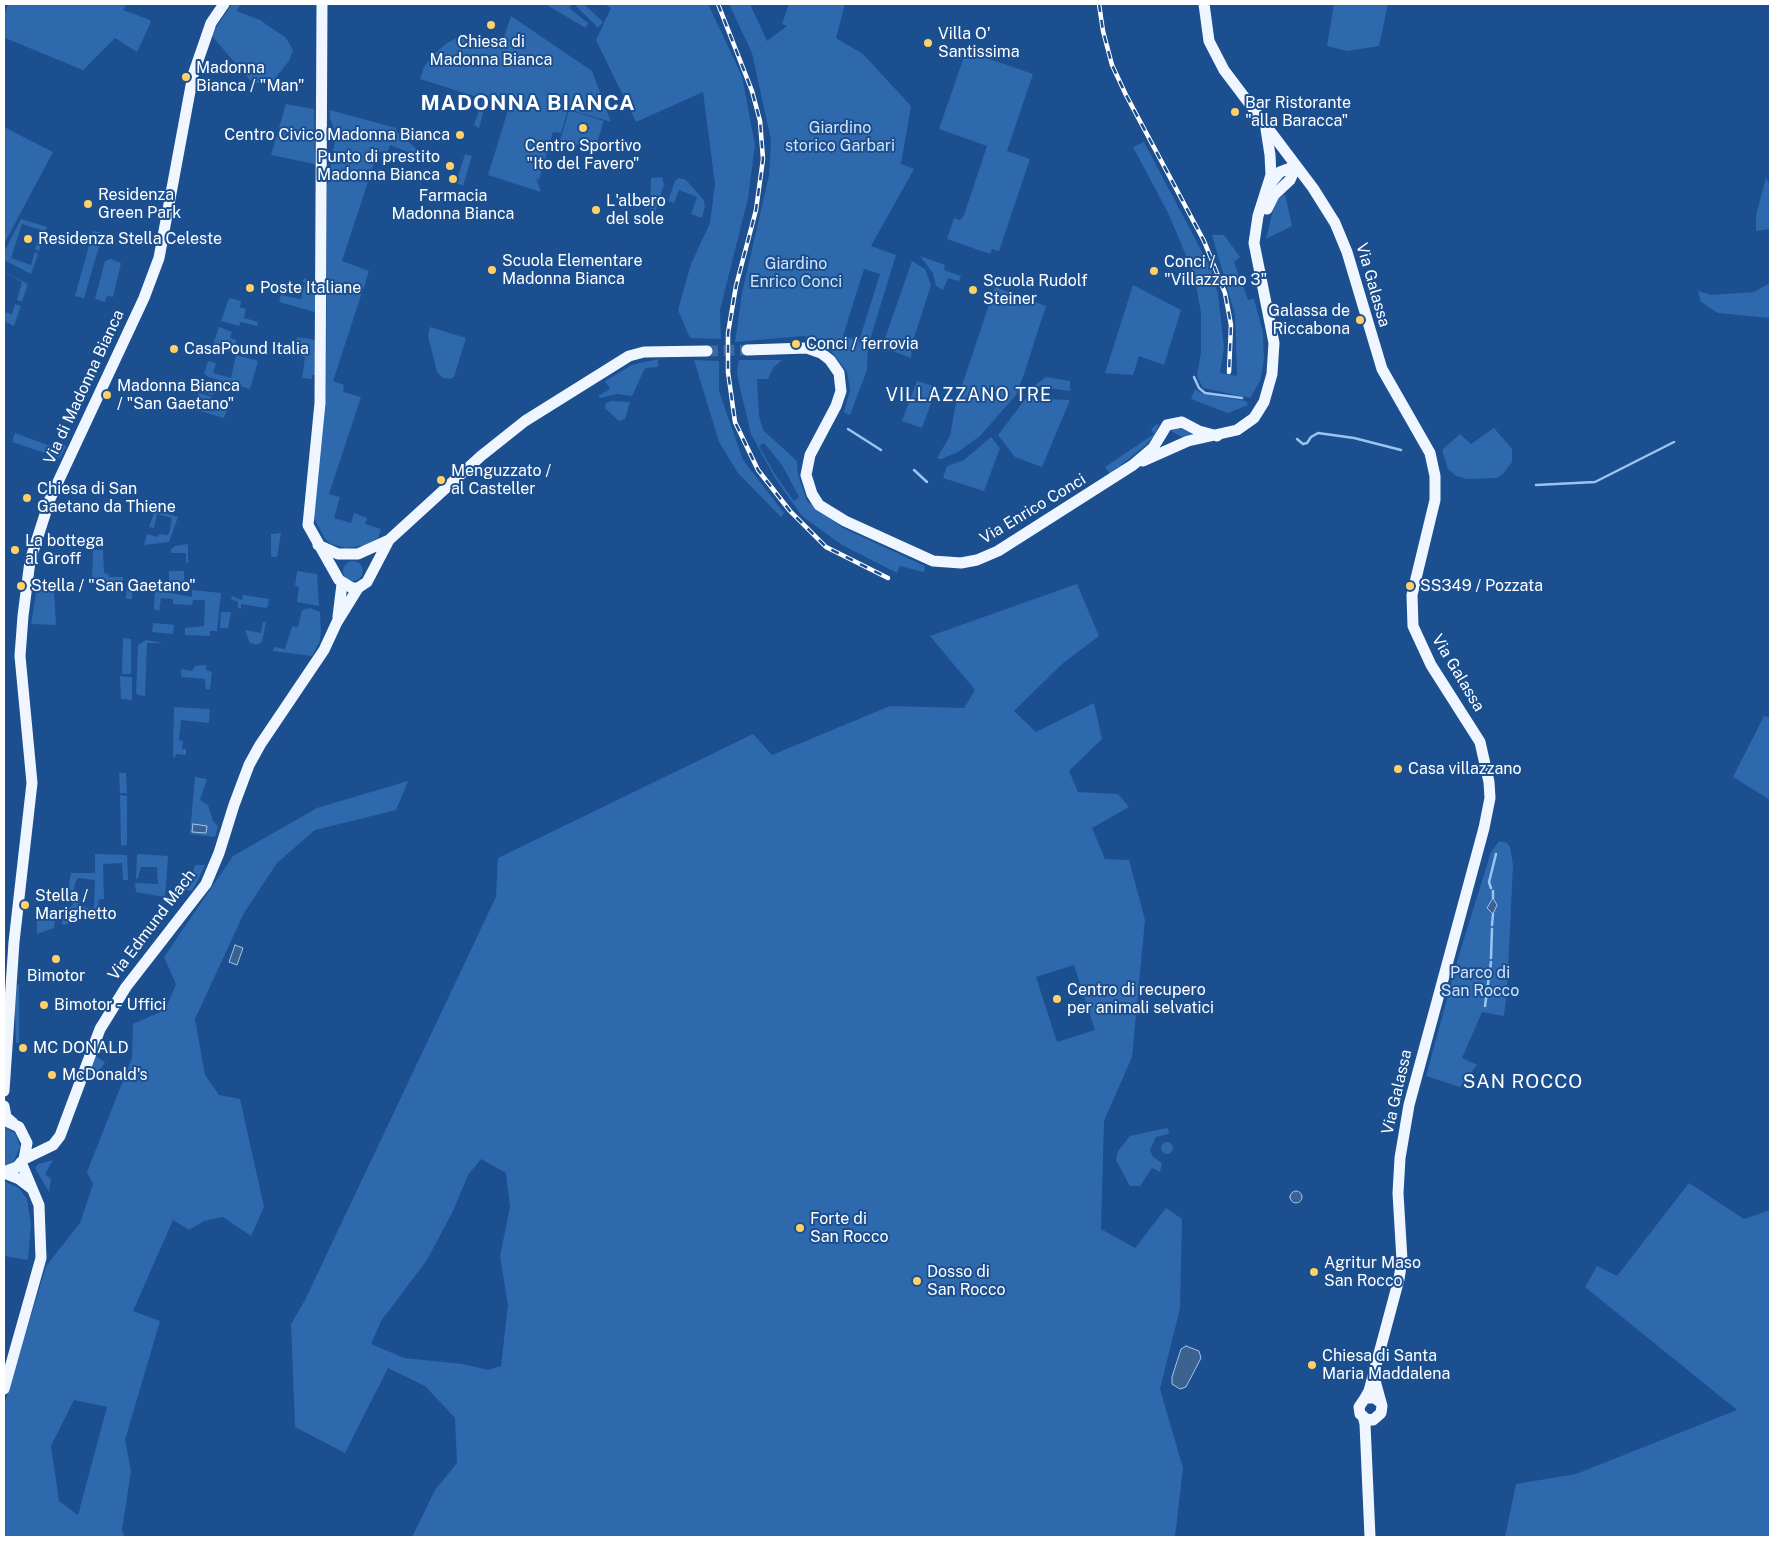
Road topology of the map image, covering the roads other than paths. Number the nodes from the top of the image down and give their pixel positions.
1 (224, 4) edge
2 (322, 4) edge
3 (1204, 4) edge
4 (1266, 127) junction
5 (1296, 166) junction
6 (1284, 187) junction
7 (1268, 188) junction
8 (1313, 188) junction
9 (1259, 272) junction
10 (747, 350) tunnel mouth
11 (707, 352) tunnel mouth
12 (1217, 436) junction
13 (1133, 465) junction
14 (389, 540) junction
15 (318, 545) junction
16 (354, 554) junction
17 (336, 572) junction
18 (371, 573) junction
19 (342, 584) junction
20 (358, 588) junction
21 (337, 622) junction
22 (6, 1053) edge
23 (4, 1091) edge
24 (4, 1106) edge
25 (8, 1121) edge
26 (26, 1138) junction
27 (53, 1145) junction
28 (22, 1161) junction
29 (4, 1173) edge
30 (35, 1192) junction
31 (1373, 1375) junction
32 (4, 1389) edge
33 (1365, 1398) junction
34 (1381, 1403) junction
35 (1362, 1416) junction
36 (1376, 1419) junction
37 (1365, 1440) junction
38 (1370, 1537) edge

1 - 22 main road, Via di Madonna Bianca
2 - 15 main road
3 - 4 main road, Via Galassa
4 - 5 main road, Via Galassa
4 - 7 main road
5 - 6 main road
5 - 7 main road
5 - 8 main road, Via Galassa
6 - 8 main road
6 - 9 main road
7 - 9 main road
8 - 31 main road, Via Galassa
9 - 12 main road
10 - 13 main road, Via Enrico Conci
11 - 14 main road
12 - 13 main road
12 - 13 main road, Via Enrico Conci
14 - 16 main road
14 - 18 main road
15 - 16 main road
15 - 17 main road
16 - 17 main road
16 - 18 main road
17 - 19 main road
18 - 20 main road
19 - 20 main road
19 - 21 main road, Via Edmund Mach
20 - 21 main road, Via Edmund Mach
21 - 27 main road, Via Edmund Mach
22 - 23 main road, Via di Madonna Bianca
24 - 25 main road
25 - 26 main road
26 - 27 main road
26 - 28 main road
27 - 28 main road
28 - 29 main road
28 - 30 main road
29 - 30 main road
30 - 32 main road
31 - 33 main road, Via Galassa
31 - 34 main road
33 - 34 main road
33 - 35 main road
34 - 36 main road
35 - 36 main road
35 - 37 main road
36 - 37 main road
37 - 38 main road

